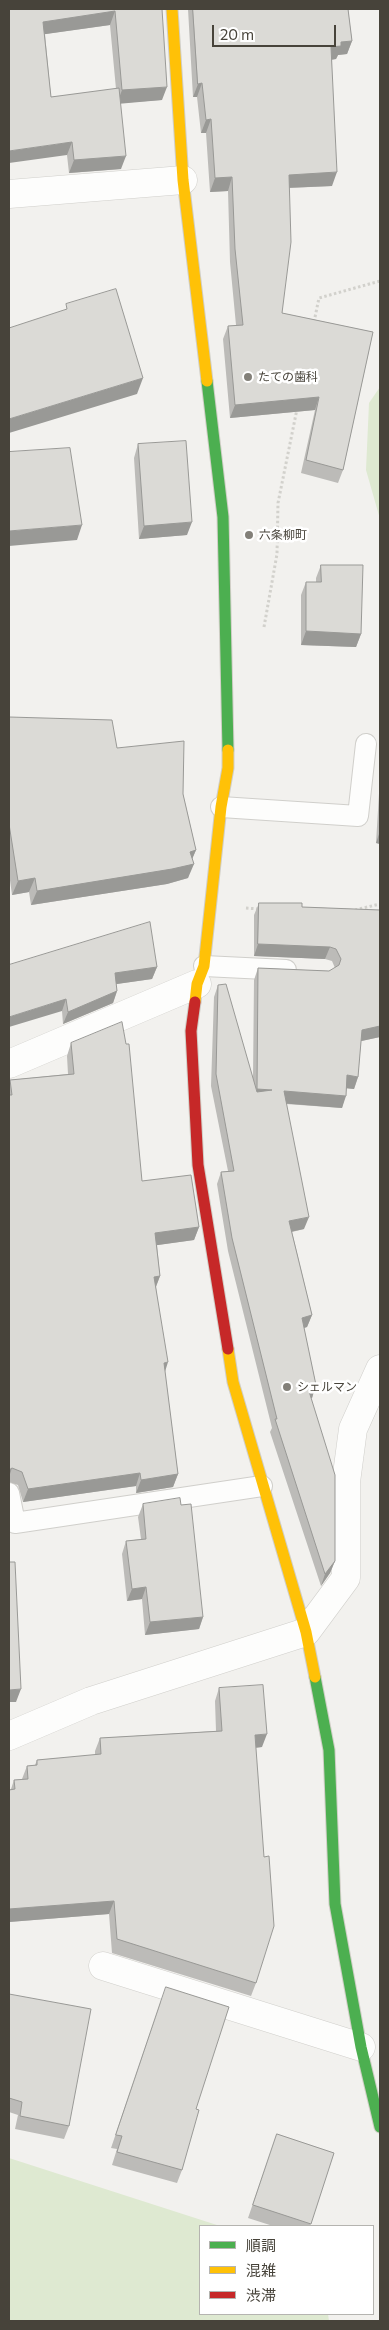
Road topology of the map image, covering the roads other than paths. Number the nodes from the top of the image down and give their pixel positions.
1 (172, 9) edge
2 (183, 180) junction
3 (9, 194) edge
4 (366, 744) dead end
5 (221, 807) junction
6 (306, 970) edge
7 (201, 975) junction
8 (9, 1064) edge
9 (380, 1369) edge
10 (262, 1486) junction
11 (9, 1493) edge
12 (306, 1632) junction
13 (9, 1736) edge
14 (103, 1966) dead end
15 (361, 2047) junction
16 (380, 2127) edge

1 - 2 street
2 - 3 street
2 - 5 street
4 - 5 lane
5 - 7 street
6 - 7 lane
7 - 8 street
7 - 10 street
9 - 12 street
10 - 11 lane
10 - 12 street
12 - 13 street
12 - 15 street
14 - 15 street
15 - 16 street

